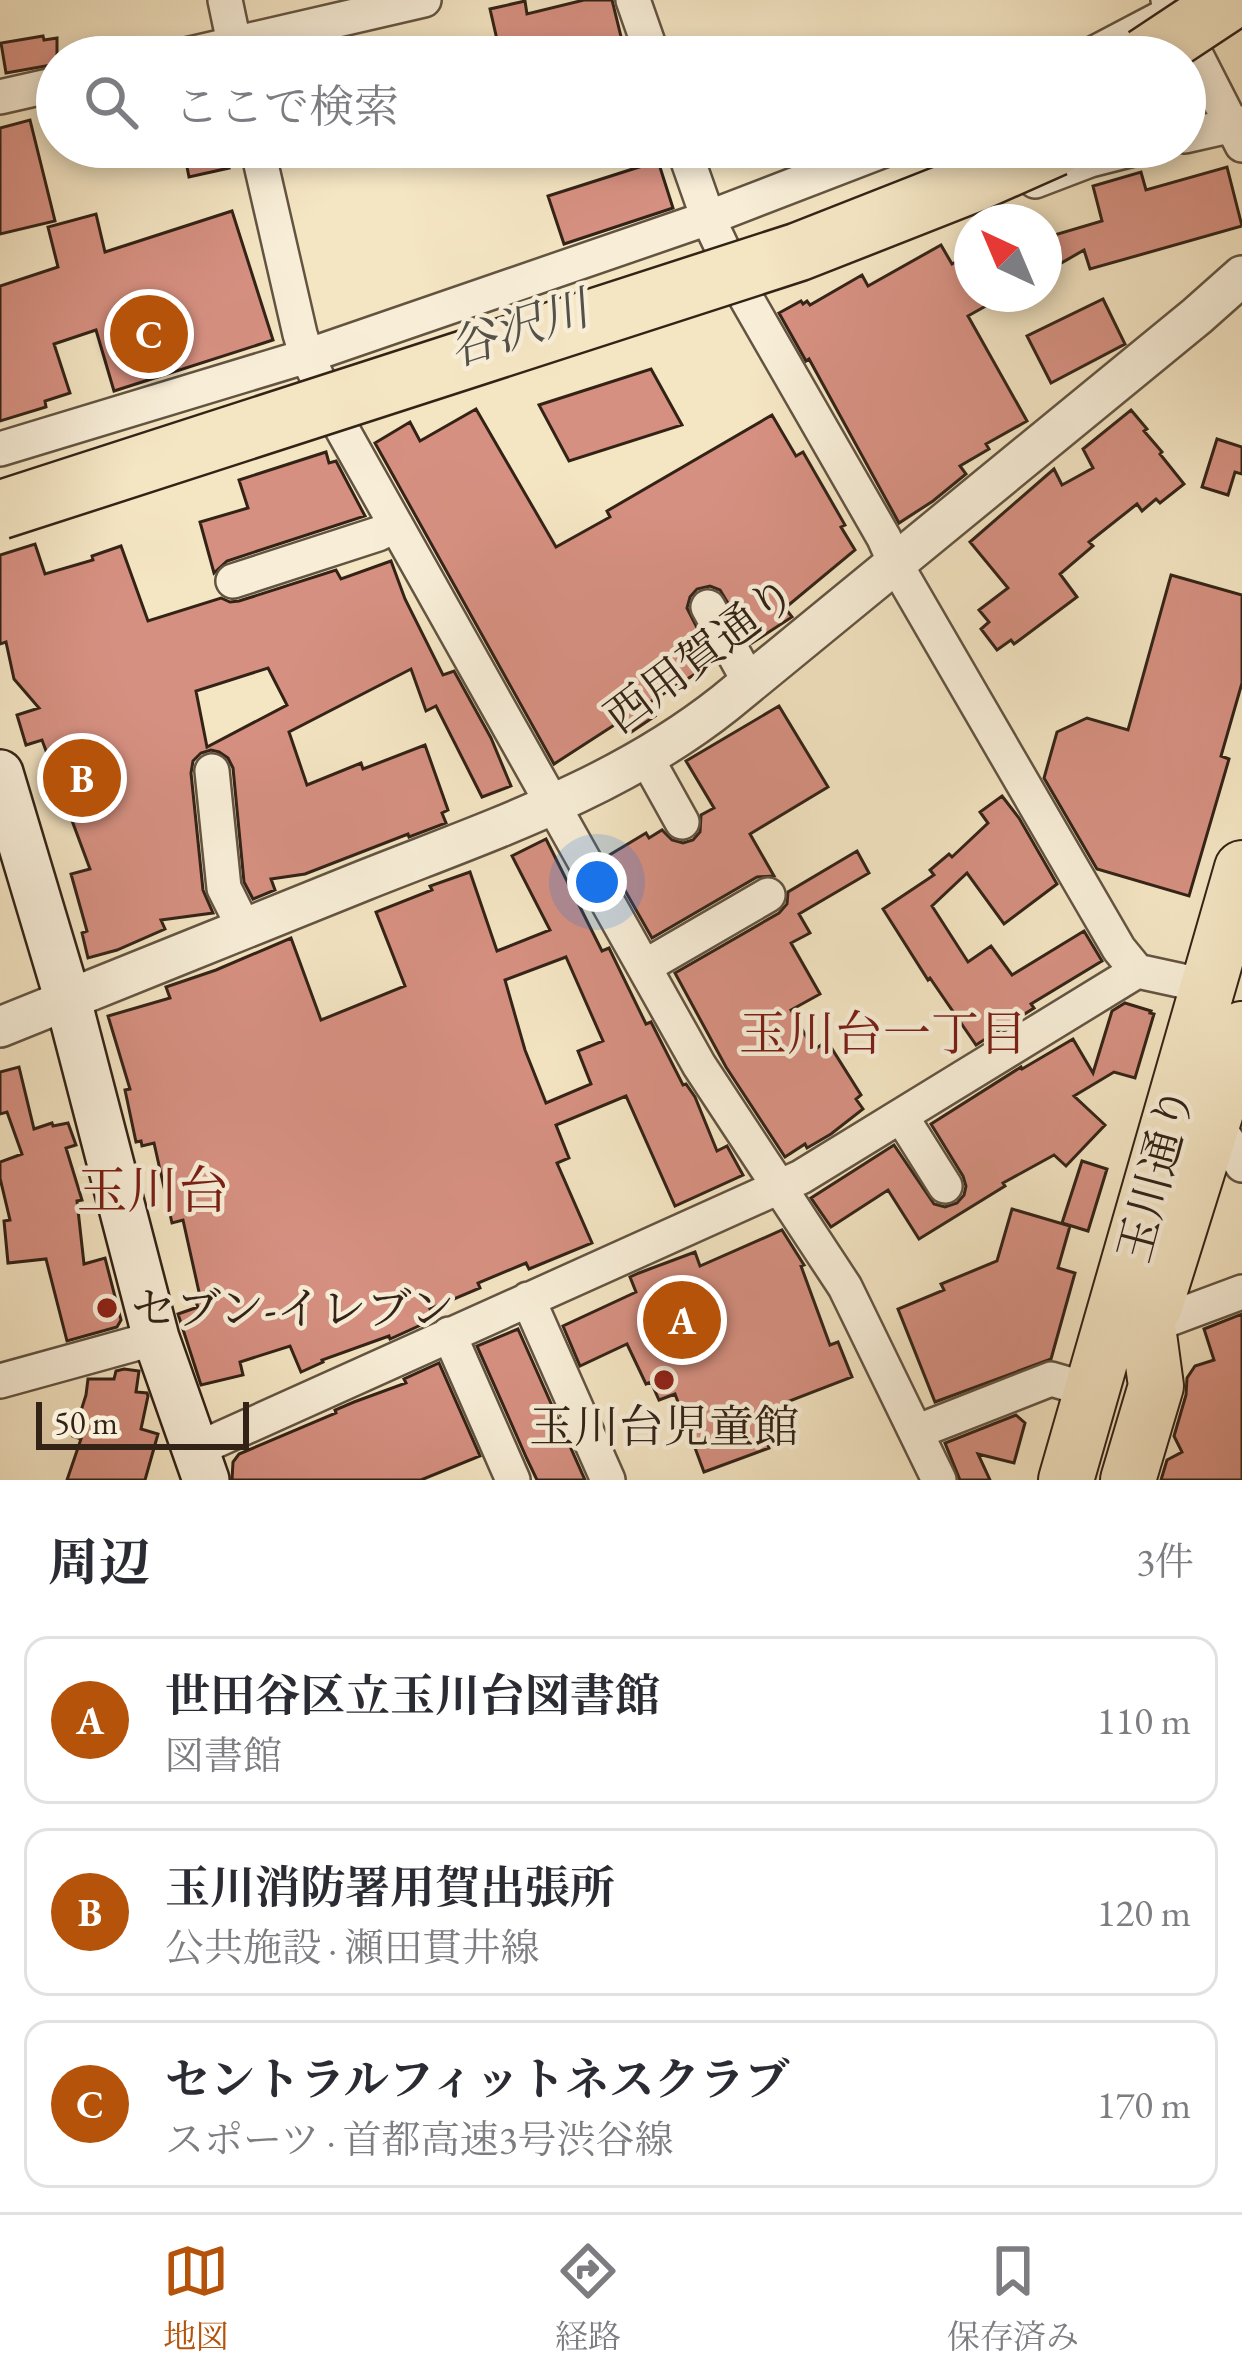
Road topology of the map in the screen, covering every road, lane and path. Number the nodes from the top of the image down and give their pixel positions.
1 (225, 0) edge
2 (424, 0) edge
3 (633, 0) edge
4 (1231, 0) edge
5 (1169, 17) edge
6 (233, 36) edge
7 (289, 36) edge
8 (646, 36) edge
9 (1130, 36) edge
10 (1212, 64) edge
11 (1242, 74) edge
12 (36, 89) edge
13 (0, 97) edge
14 (1238, 131) edge
15 (1206, 134) edge
16 (262, 168) edge
17 (690, 168) edge
18 (837, 168) edge
19 (915, 168) edge
20 (1008, 168) edge
21 (1070, 168) edge
22 (707, 218) junction
23 (1242, 276) edge
24 (745, 296) junction
25 (307, 356) junction
26 (342, 429) junction
27 (0, 449) edge
28 (0, 471) edge
29 (0, 510) edge
30 (396, 525) junction
31 (0, 538) edge
32 (895, 563) junction
33 (232, 580) dead end
34 (708, 607) dead end
35 (750, 682) junction
36 (647, 759) junction
37 (212, 771) dead end
38 (0, 773) edge
39 (553, 806) junction
40 (682, 822) dead end
41 (1242, 868) edge
42 (768, 895) dead end
43 (244, 928) junction
44 (644, 967) junction
45 (1137, 971) junction
46 (1207, 986) junction
47 (68, 1000) junction
48 (0, 1027) edge
49 (1242, 1029) edge
50 (901, 1116) junction
51 (1214, 1118) junction
52 (1242, 1165) edge
53 (945, 1186) dead end
54 (778, 1187) junction
55 (1242, 1292) edge
56 (528, 1299) junction
57 (1134, 1315) junction
58 (449, 1334) junction
59 (156, 1338) junction
60 (0, 1381) edge
61 (1082, 1388) junction
62 (916, 1432) junction
63 (202, 1472) edge
64 (513, 1480) edge
65 (608, 1480) edge
66 (939, 1480) edge
67 (1043, 1480) edge
68 (1066, 1480) edge
69 (1101, 1480) edge
70 (1128, 1480) edge

1 - 6 street
2 - 7 street
3 - 8 street
4 - 5 highway, bridge
5 - 9 street
10 - 11 street
10 - 14 street
12 - 13 street
14 - 15 street
16 - 25 street
17 - 22 street
18 - 22 street
19 - 28 highway
20 - 29 highway, bridge
21 - 24 street
22 - 24 street
22 - 25 street
23 - 32 street, 西用賀通り
24 - 26 street
24 - 32 street
25 - 26 street
25 - 27 street
26 - 30 street
26 - 31 street
30 - 33 street
30 - 39 street
32 - 35 street, 西用賀通り
32 - 45 street
34 - 35 street
35 - 36 street, 西用賀通り
36 - 39 street, 西用賀通り
36 - 40 street
37 - 43 street
38 - 47 main road
39 - 43 street, 西用賀通り
39 - 44 street
41 - 46 highway, 玉川通り
42 - 44 street
43 - 47 street, 西用賀通り
44 - 54 street
45 - 46 street
45 - 50 street
46 - 57 highway, 玉川通り
47 - 48 street, 西用賀通り
47 - 59 main road
49 - 51 highway, 玉川通り
50 - 53 street
50 - 54 street
51 - 52 street
51 - 57 highway, 玉川通り
54 - 56 street
54 - 62 street
55 - 57 street
56 - 58 street
56 - 65 street
57 - 61 highway
57 - 68 highway, 玉川通り
57 - 69 highway, 玉川通り
57 - 70 highway
58 - 63 street
58 - 64 street
59 - 60 street
59 - 63 main road
61 - 62 street
61 - 67 highway
62 - 66 street

